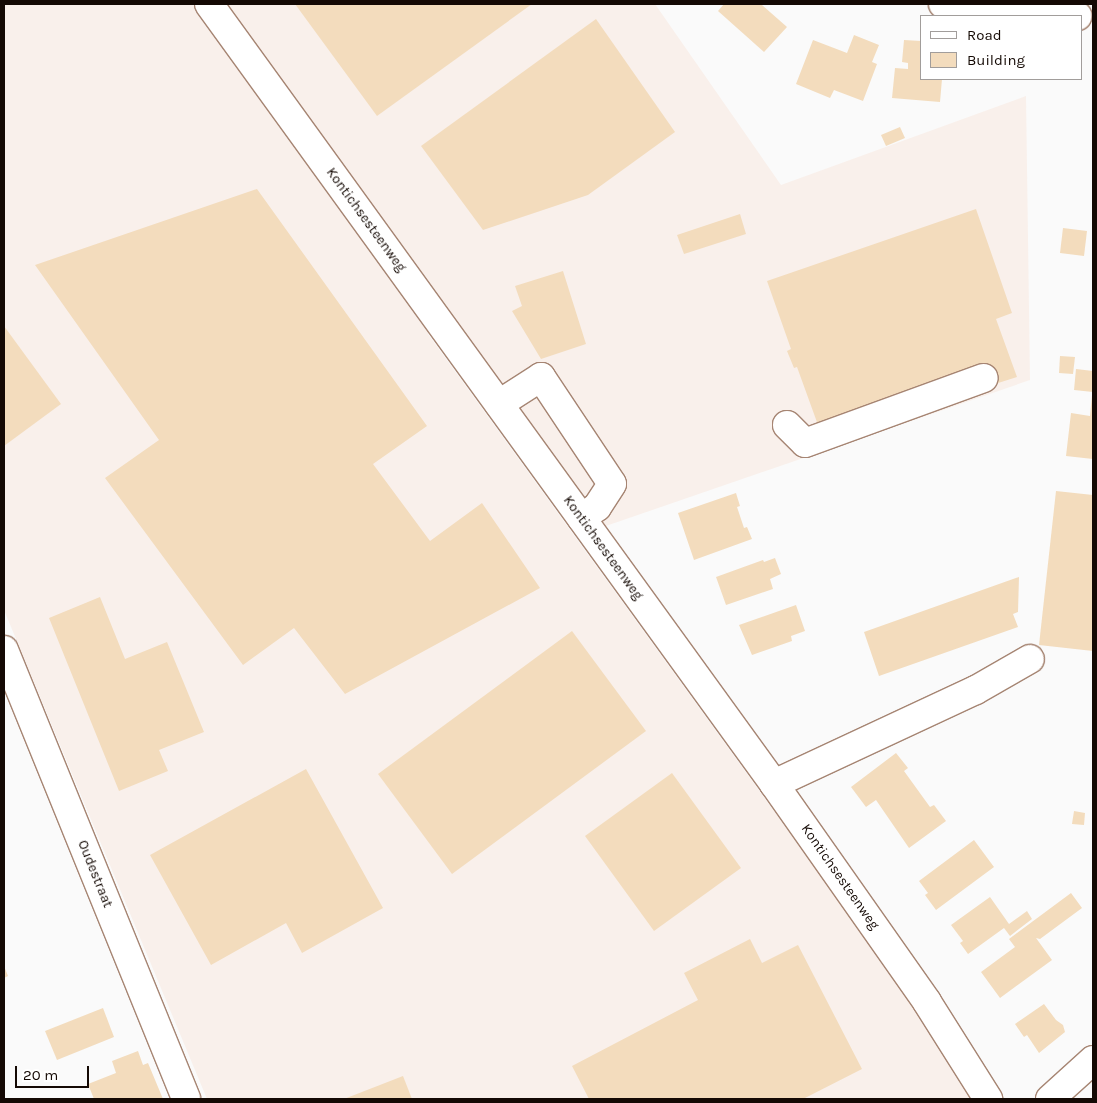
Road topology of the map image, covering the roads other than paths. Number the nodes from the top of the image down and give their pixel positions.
1 (209, 4) edge
2 (943, 4) edge
3 (1066, 15) edge
4 (984, 378) dead end
5 (499, 404) junction
6 (787, 425) dead end
7 (582, 518) junction
8 (4, 650) edge
9 (1030, 659) dead end
10 (774, 784) junction
11 (1093, 1060) edge
12 (186, 1099) edge
13 (988, 1099) edge
14 (1050, 1099) edge

1 - 5 street, Kontichsesteenweg
2 - 3 street
4 - 6 street
5 - 7 street, Kontichsesteenweg
5 - 7 street
7 - 10 street, Kontichsesteenweg
8 - 12 street, Oudestraat
9 - 10 street
10 - 13 street, Kontichsesteenweg
11 - 14 street

